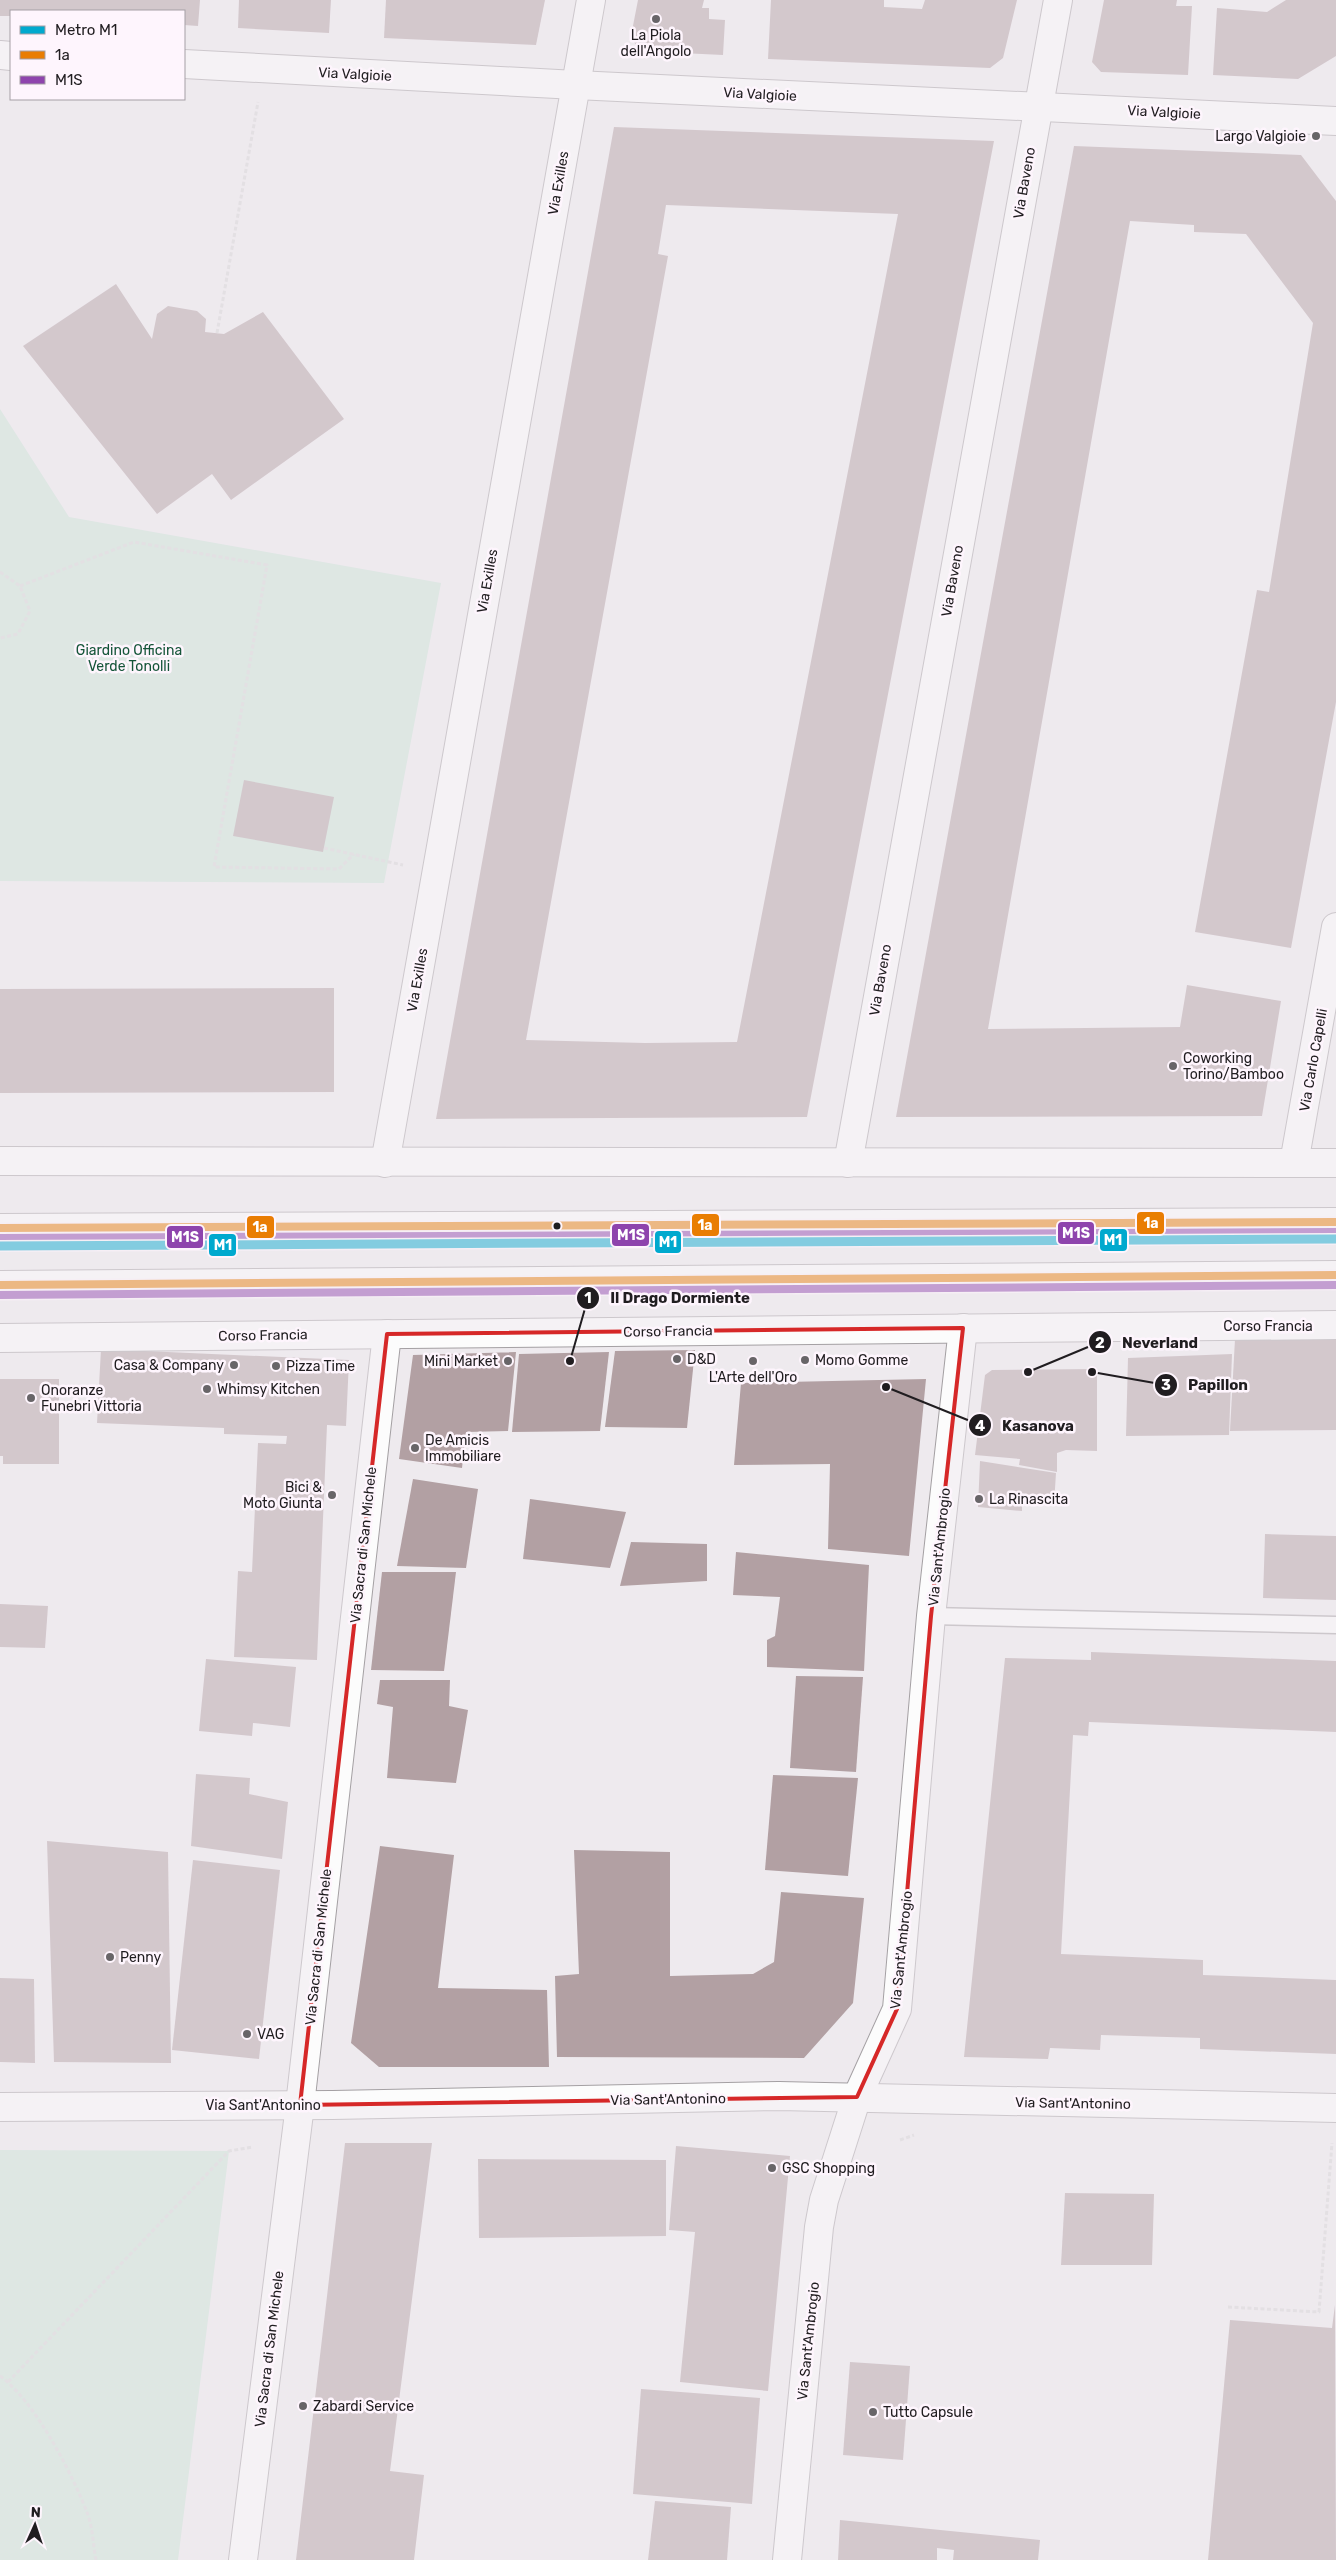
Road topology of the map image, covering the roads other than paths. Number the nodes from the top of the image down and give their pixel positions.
1 (591, 0) edge
2 (1058, 0) edge
3 (185, 64) edge
4 (576, 86) junction
5 (1038, 106) junction
6 (1336, 121) edge
7 (1336, 927) edge
8 (0, 1161) edge
9 (384, 1163) junction
10 (848, 1163) junction
11 (1294, 1163) junction
12 (1336, 1163) edge
13 (1336, 1222) edge
14 (0, 1228) edge
15 (1336, 1275) edge
16 (0, 1285) edge
17 (1336, 1325) edge
18 (963, 1328) junction
19 (387, 1334) junction
20 (0, 1338) edge
21 (931, 1616) junction
22 (1336, 1625) edge
23 (857, 2097) junction
24 (300, 2105) junction
25 (0, 2107) edge
26 (1335, 2108) edge
27 (243, 2560) edge
28 (787, 2560) edge

1 - 4 street, Via Exilles
2 - 5 street, Via Baveno
3 - 4 street, Via Valgioie
4 - 5 street, Via Valgioie
4 - 9 street, Via Exilles
5 - 6 street, Via Valgioie
5 - 10 street, Via Baveno
7 - 11 street, Via Carlo Capelli
8 - 9 street
9 - 10 street
10 - 11 street
11 - 12 street
13 - 14 street
15 - 16 street
17 - 18 street, Corso Francia
18 - 19 street, Corso Francia
18 - 21 street, Via Sant'Ambrogio
19 - 20 street, Corso Francia
19 - 24 street, Via Sacra di San Michele
21 - 22 lane
21 - 23 street, Via Sant'Ambrogio
23 - 24 street, Via Sant'Antonino
23 - 26 street, Via Sant'Antonino
23 - 28 street, Via Sant'Ambrogio
24 - 25 street, Via Sant'Antonino
24 - 27 street, Via Sacra di San Michele

